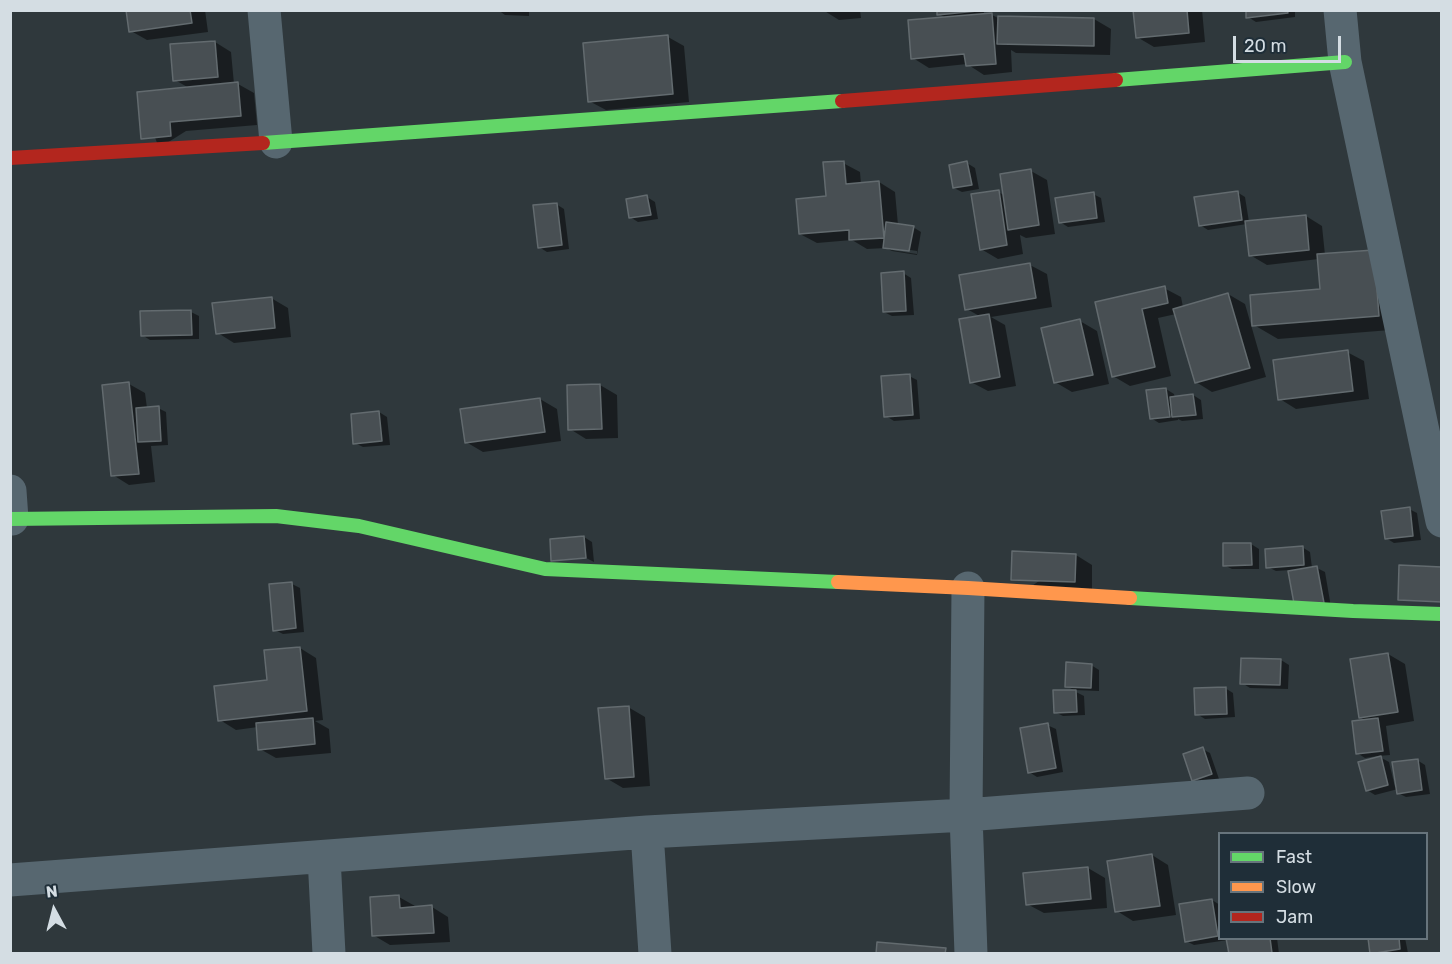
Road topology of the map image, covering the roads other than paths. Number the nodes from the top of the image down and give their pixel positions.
1 (264, 10) edge
2 (1340, 10) edge
3 (1345, 62) junction
4 (276, 142) junction
5 (10, 158) edge
6 (11, 510) edge
7 (1442, 521) edge
8 (968, 588) junction
9 (1442, 614) edge
10 (1248, 793) dead end
11 (966, 815) junction
12 (647, 832) junction
13 (324, 857) junction
14 (10, 880) edge
15 (329, 954) edge
16 (655, 954) edge
17 (971, 954) edge

1 - 4 street
2 - 3 street
3 - 4 street
3 - 7 street
4 - 5 street
6 - 8 street
8 - 9 street
8 - 11 street
10 - 11 street
11 - 12 street
11 - 17 street
12 - 13 street
12 - 16 street
13 - 14 street
13 - 15 street

